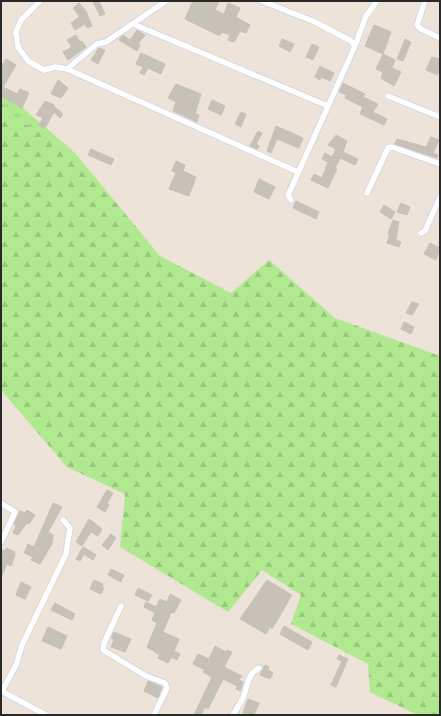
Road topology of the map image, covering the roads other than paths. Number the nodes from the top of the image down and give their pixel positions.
1 (40, 1) edge
2 (166, 1) edge
3 (262, 1) edge
4 (378, 1) edge
5 (426, 1) edge
6 (134, 24) junction
7 (440, 38) edge
8 (355, 46) junction
9 (67, 69) junction
10 (388, 96) dead end
11 (328, 106) junction
12 (440, 117) edge
13 (440, 164) edge
14 (298, 172) junction
15 (367, 193) dead end
16 (440, 197) edge
17 (291, 200) dead end
18 (421, 233) dead end
19 (1, 503) edge
20 (63, 520) dead end
21 (1, 542) edge
22 (121, 606) dead end
23 (259, 668) dead end
24 (1, 691) edge
25 (46, 715) edge
26 (154, 715) edge
27 (233, 715) edge

1 - 9 street
2 - 6 street
3 - 8 street
4 - 8 street
5 - 7 street
6 - 9 street
6 - 11 street
8 - 11 street
9 - 14 street
10 - 12 street
11 - 14 street
13 - 15 street
14 - 17 street
16 - 18 street
19 - 21 street
20 - 24 street
22 - 26 street
23 - 27 street
24 - 25 street

